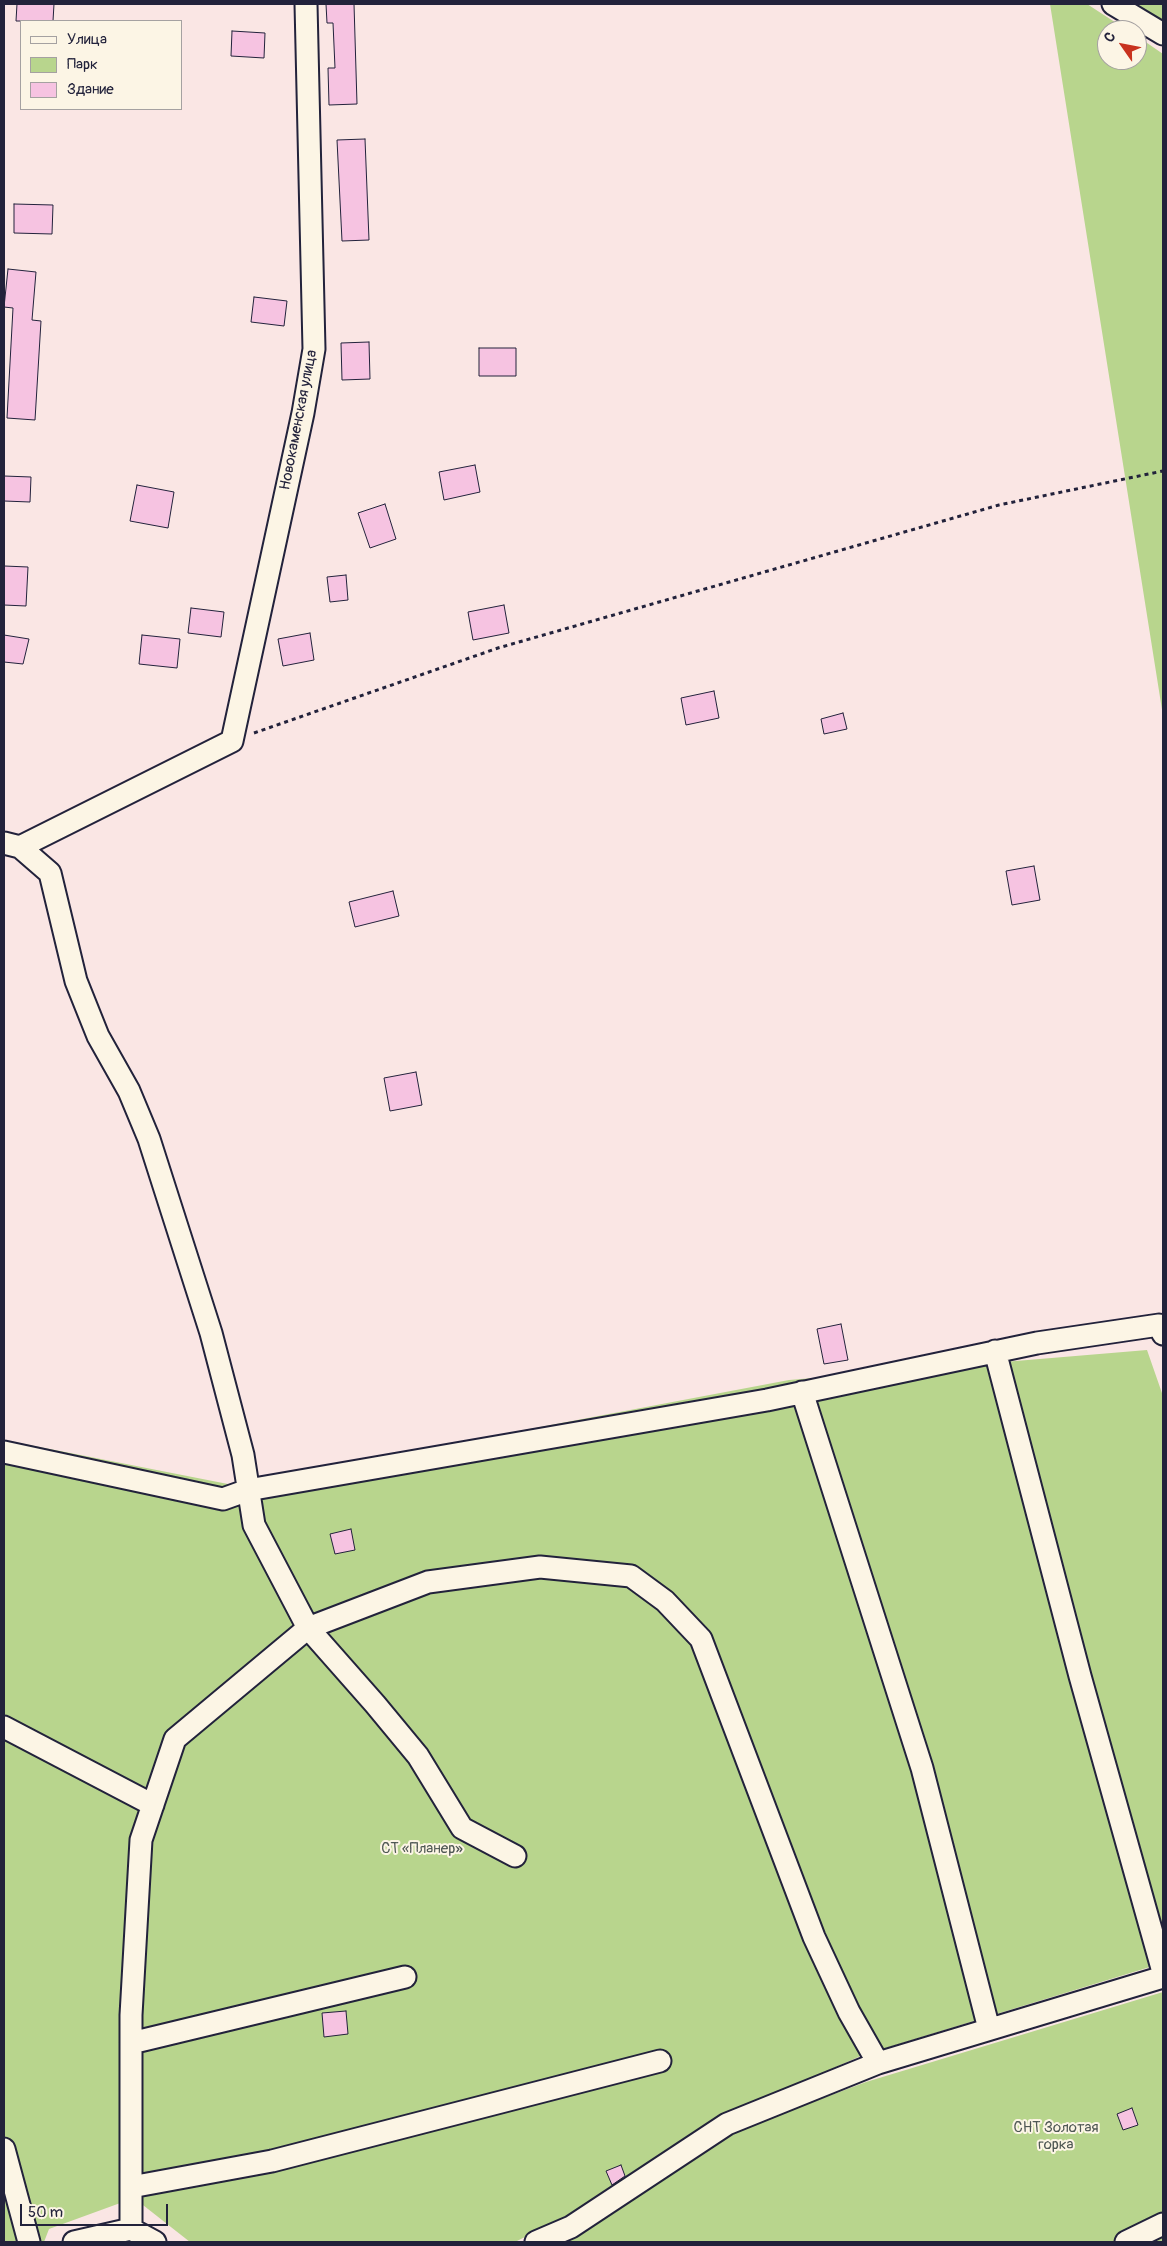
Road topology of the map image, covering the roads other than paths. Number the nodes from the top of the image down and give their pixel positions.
1 (306, 4) edge
2 (1114, 4) edge
3 (1163, 34) edge
4 (12, 845) edge
5 (1163, 1334) edge
6 (996, 1351) junction
7 (802, 1392) junction
8 (4, 1452) edge
9 (248, 1490) junction
10 (308, 1628) junction
11 (4, 1727) edge
12 (153, 1805) junction
13 (515, 1856) dead end
14 (1163, 1972) edge
15 (405, 1977) dead end
16 (1163, 1977) edge
17 (989, 2029) junction
18 (131, 2043) junction
19 (660, 2061) dead end
20 (878, 2063) junction
21 (4, 2149) edge
22 (131, 2187) junction
23 (1163, 2224) edge
24 (130, 2229) junction
25 (29, 2242) edge
26 (74, 2242) edge
27 (155, 2242) edge
28 (536, 2242) edge
29 (1126, 2242) edge

1 - 4 street, Новокаменская улица
2 - 3 street
4 - 9 street
5 - 6 street
6 - 7 street
6 - 14 street
7 - 9 street
7 - 17 street
8 - 9 street
9 - 10 street
10 - 12 street
10 - 13 street
10 - 20 street
11 - 12 street
12 - 18 street
15 - 18 street
16 - 17 street
17 - 20 street
18 - 22 street
19 - 22 street
20 - 28 street
21 - 25 street
22 - 24 street
23 - 29 street
24 - 26 street
24 - 27 street

